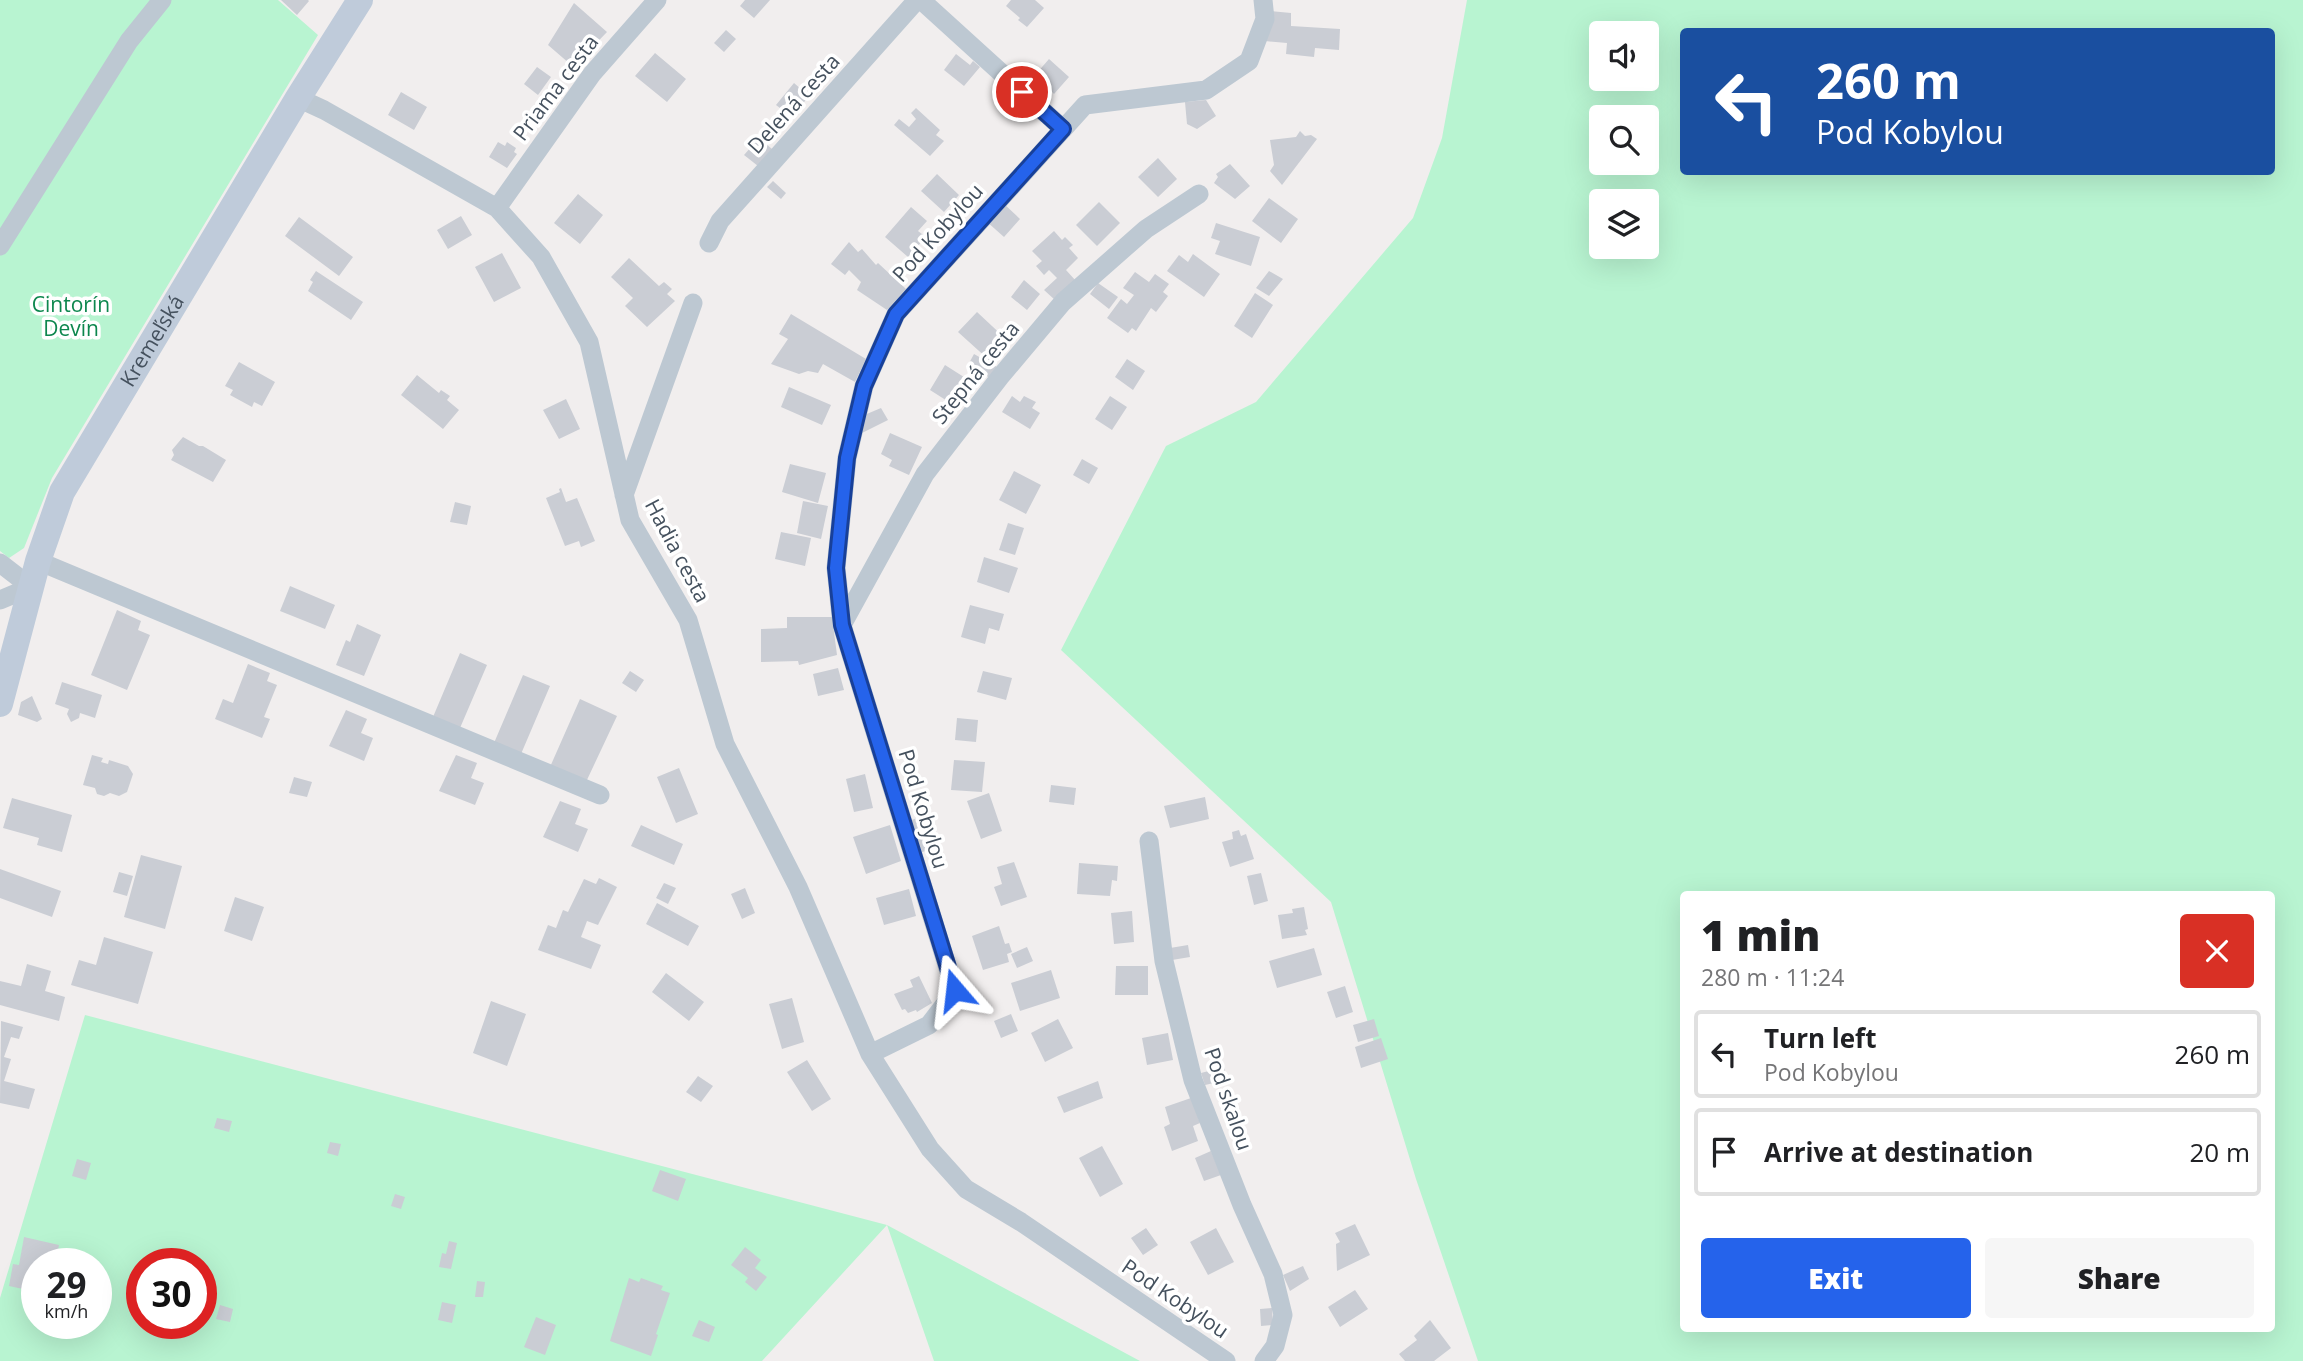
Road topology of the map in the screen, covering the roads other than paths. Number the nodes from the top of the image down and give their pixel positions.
1 (162, 0) edge
2 (360, 0) edge
3 (657, 0) edge
4 (919, 0) edge
5 (1263, 0) edge
6 (298, 98) junction
7 (1063, 129) junction
8 (1199, 194) dead end
9 (497, 208) junction
10 (709, 243) dead end
11 (0, 246) edge
12 (694, 303) dead end
13 (624, 495) junction
14 (38, 561) junction
15 (0, 563) edge
16 (31, 587) junction
17 (0, 600) edge
18 (842, 625) junction
19 (6, 647) edge
20 (0, 704) edge
21 (600, 795) dead end
22 (1149, 841) dead end
23 (870, 1054) junction
24 (1226, 1361) edge
25 (1264, 1361) edge

1 - 11 street
2 - 6 street, Kremeľská
3 - 9 street, Priama cesta
4 - 7 street
4 - 10 street, Delená cesta
5 - 7 street, Pod Kobylou
6 - 9 street, Hadia cesta
6 - 14 street, Kremeľská
7 - 18 street, Pod Kobylou
8 - 18 street, Stepná cesta
9 - 13 street, Hadia cesta
12 - 13 street
13 - 23 street, Hadia cesta
14 - 16 street, Kremeľská
14 - 21 street
15 - 16 street
16 - 17 street
16 - 19 street, Kremeľská
18 - 23 street, Pod Kobylou
19 - 20 street, Kremeľská
22 - 25 street, Pod skalou
23 - 24 street, Pod Kobylou

